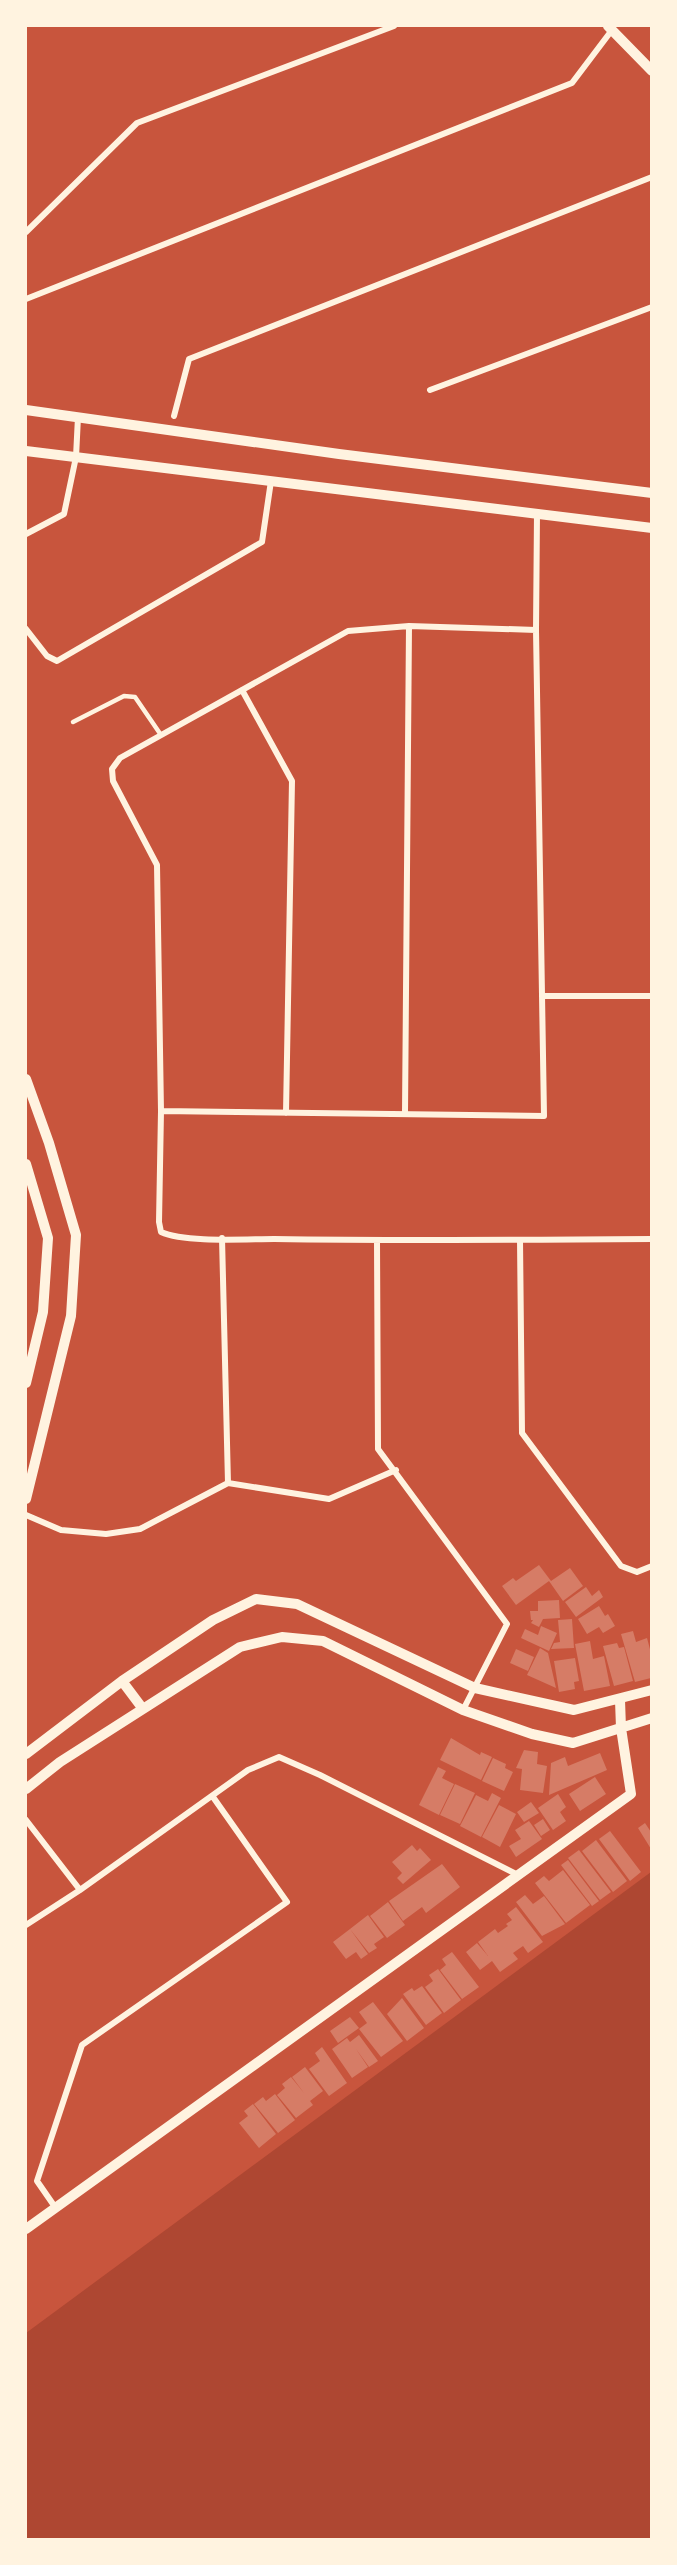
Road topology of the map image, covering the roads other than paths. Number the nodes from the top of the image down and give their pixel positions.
1 (393, 26) edge
2 (610, 28) edge
3 (651, 71) edge
4 (651, 177) edge
5 (26, 232) edge
6 (26, 299) edge
7 (651, 307) edge
8 (430, 390) dead end
9 (26, 410) edge
10 (78, 416) junction
11 (174, 416) dead end
12 (26, 451) edge
13 (76, 457) junction
14 (271, 481) junction
15 (651, 493) edge
16 (537, 514) junction
17 (651, 528) edge
18 (26, 534) edge
19 (409, 626) junction
20 (26, 629) edge
21 (536, 630) junction
22 (242, 690) junction
23 (73, 722) dead end
24 (161, 735) junction
25 (542, 996) junction
26 (651, 996) edge
27 (26, 1079) edge
28 (29, 1097) edge
29 (162, 1111) junction
30 (286, 1113) junction
31 (405, 1114) junction
32 (26, 1164) edge
33 (222, 1238) junction
34 (651, 1239) edge
35 (520, 1240) junction
36 (377, 1241) junction
37 (26, 1383) edge
38 (396, 1470) junction
39 (228, 1483) junction
40 (26, 1499) edge
41 (26, 1515) edge
42 (651, 1566) edge
43 (122, 1681) junction
44 (475, 1688) junction
45 (651, 1690) edge
46 (620, 1700) junction
47 (143, 1709) junction
48 (463, 1710) junction
49 (651, 1718) edge
50 (621, 1728) junction
51 (27, 1749) edge
52 (26, 1789) edge
53 (213, 1797) junction
54 (26, 1820) edge
55 (518, 1875) junction
56 (80, 1890) junction
57 (26, 1925) edge
58 (55, 2207) junction
59 (26, 2229) edge

1 - 5 street
2 - 3 street
2 - 6 street
4 - 11 street
7 - 8 street
9 - 10 street
10 - 13 street
10 - 15 street
12 - 13 street
13 - 14 street
13 - 18 street
14 - 16 street
14 - 20 street
16 - 17 street
16 - 21 street
19 - 21 street
19 - 22 street
19 - 31 street
21 - 25 street
22 - 24 street
22 - 30 street
23 - 24 lane
24 - 29 street
25 - 26 street
25 - 31 street
27 - 28 street
28 - 40 street
29 - 30 street
29 - 33 street
30 - 31 street
32 - 37 street
33 - 36 street
33 - 39 street
34 - 35 street
35 - 36 street
35 - 42 street
36 - 38 street
38 - 39 street
38 - 44 street
39 - 41 street
43 - 44 street
43 - 47 street
43 - 51 street
44 - 46 street
44 - 48 street
45 - 46 street
46 - 50 street
47 - 48 street
47 - 52 street
48 - 50 street
49 - 50 street
50 - 55 street
53 - 55 street
53 - 56 street
53 - 58 street
54 - 56 street
55 - 58 street
56 - 57 street
58 - 59 street

